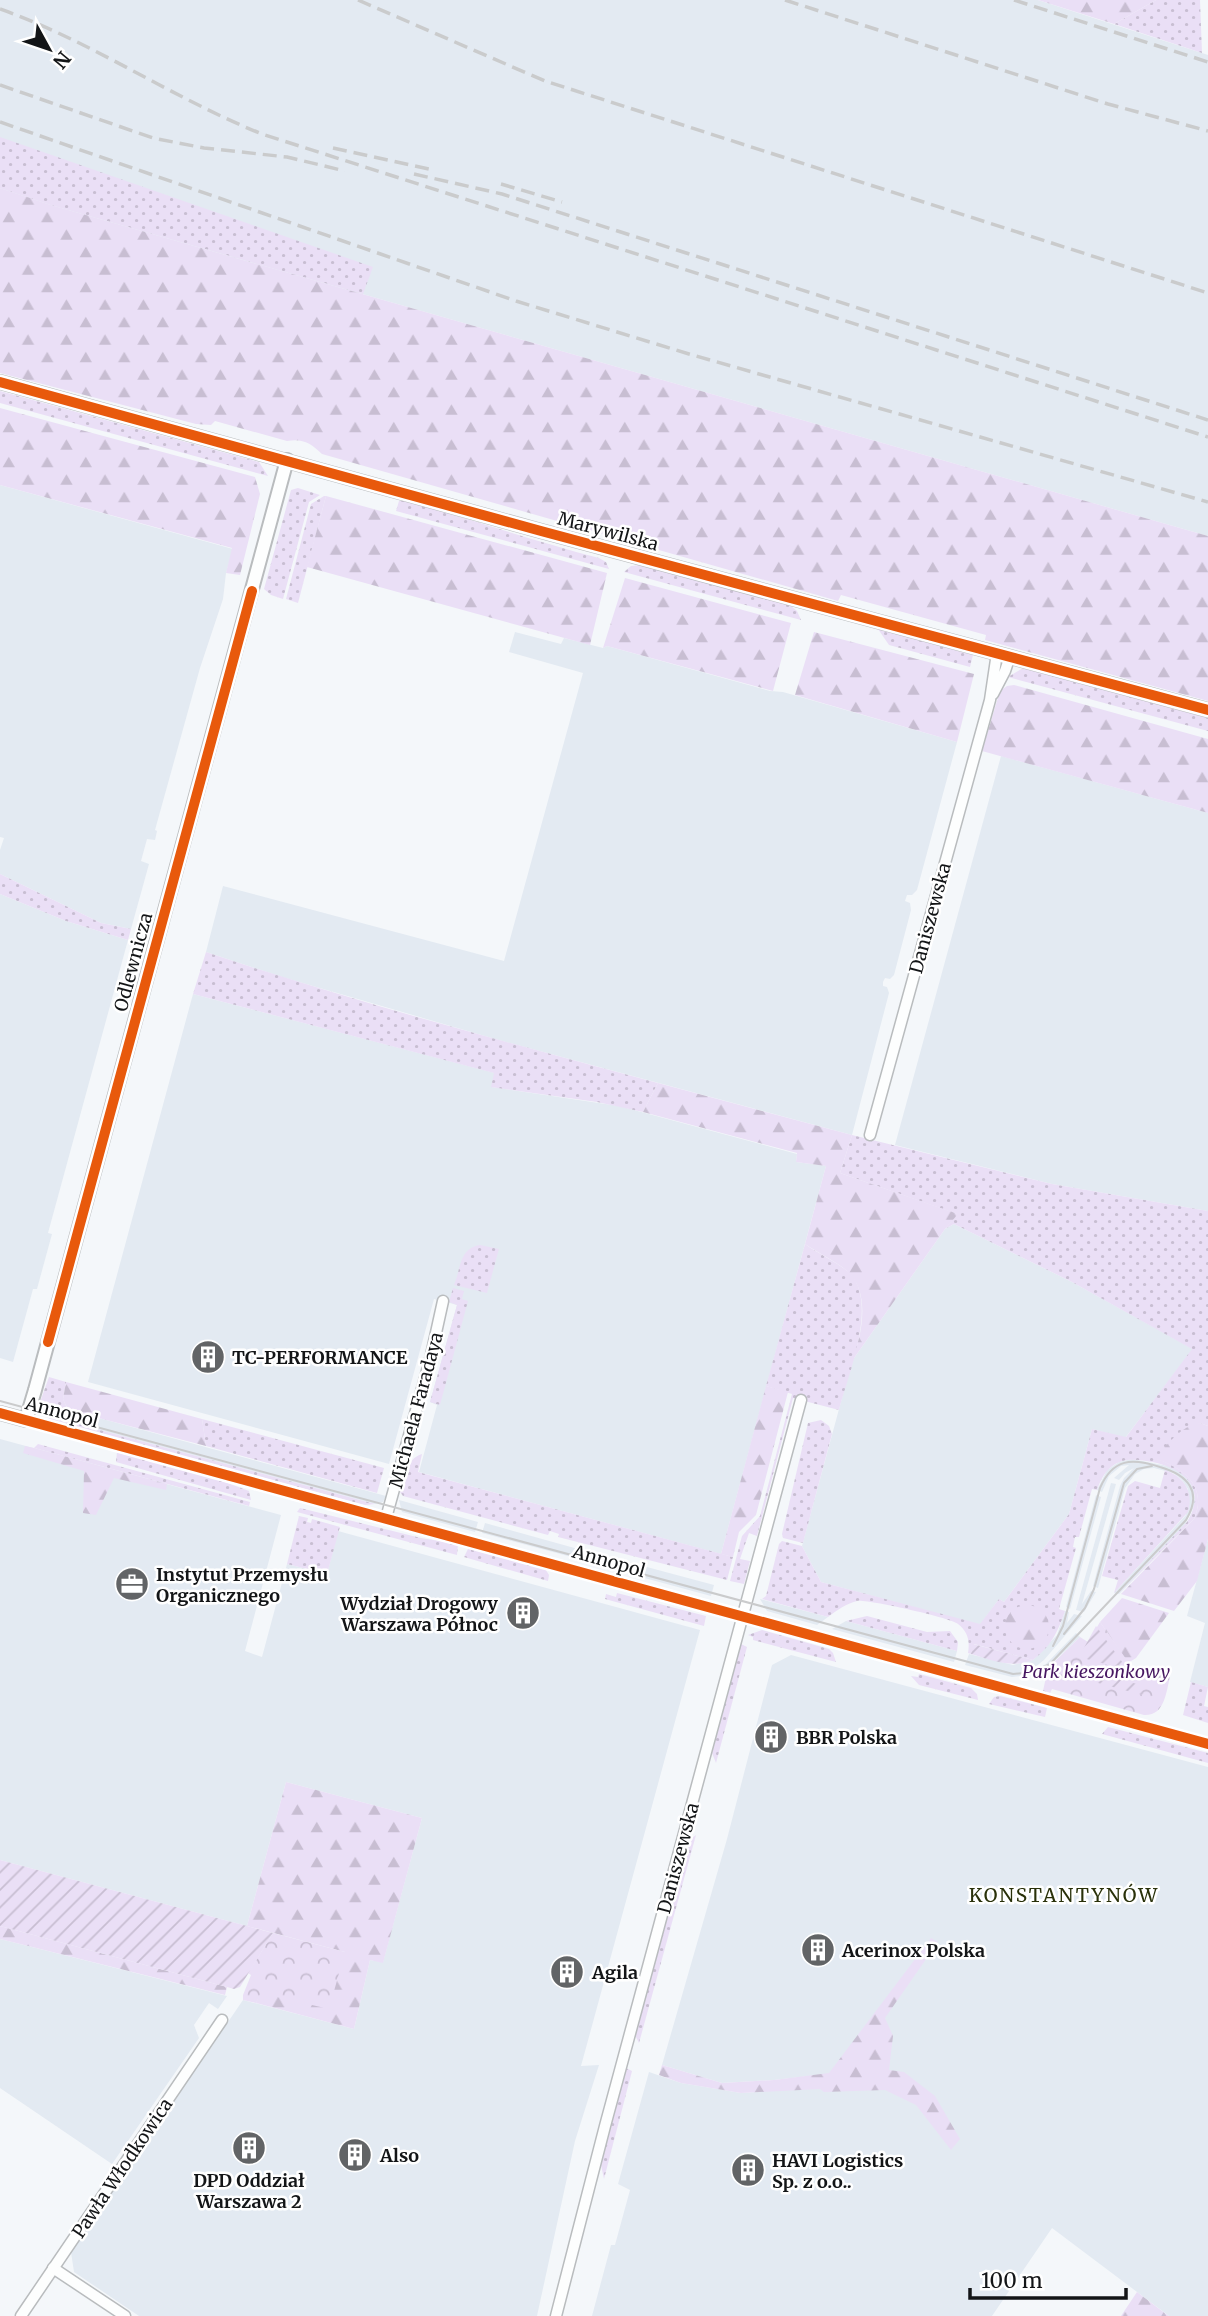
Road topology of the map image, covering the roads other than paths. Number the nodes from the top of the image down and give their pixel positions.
1 (0, 382) edge
2 (288, 460) junction
3 (1004, 654) junction
4 (1208, 710) edge
5 (870, 1135) dead end
6 (443, 1301) dead end
7 (801, 1400) dead end
8 (0, 1413) edge
9 (26, 1420) junction
10 (386, 1518) junction
11 (743, 1616) junction
12 (1208, 1744) edge
13 (222, 2020) dead end
14 (54, 2268) junction
15 (21, 2316) edge
16 (125, 2316) edge
17 (556, 2316) edge

1 - 2 main road, Marywilska
2 - 3 main road, Marywilska
2 - 9 main road, Odlewnicza
3 - 4 main road, Marywilska
3 - 5 street, Daniszewska
6 - 10 street, Michaela Faradaya
7 - 11 street, Daniszewska
8 - 9 main road, Annopol
9 - 10 street, Annopol
10 - 11 street, Annopol
11 - 12 street, Annopol
11 - 17 street, Daniszewska
13 - 14 street, Pawła Włodkowica
14 - 15 street, Pawła Włodkowica
14 - 16 street

